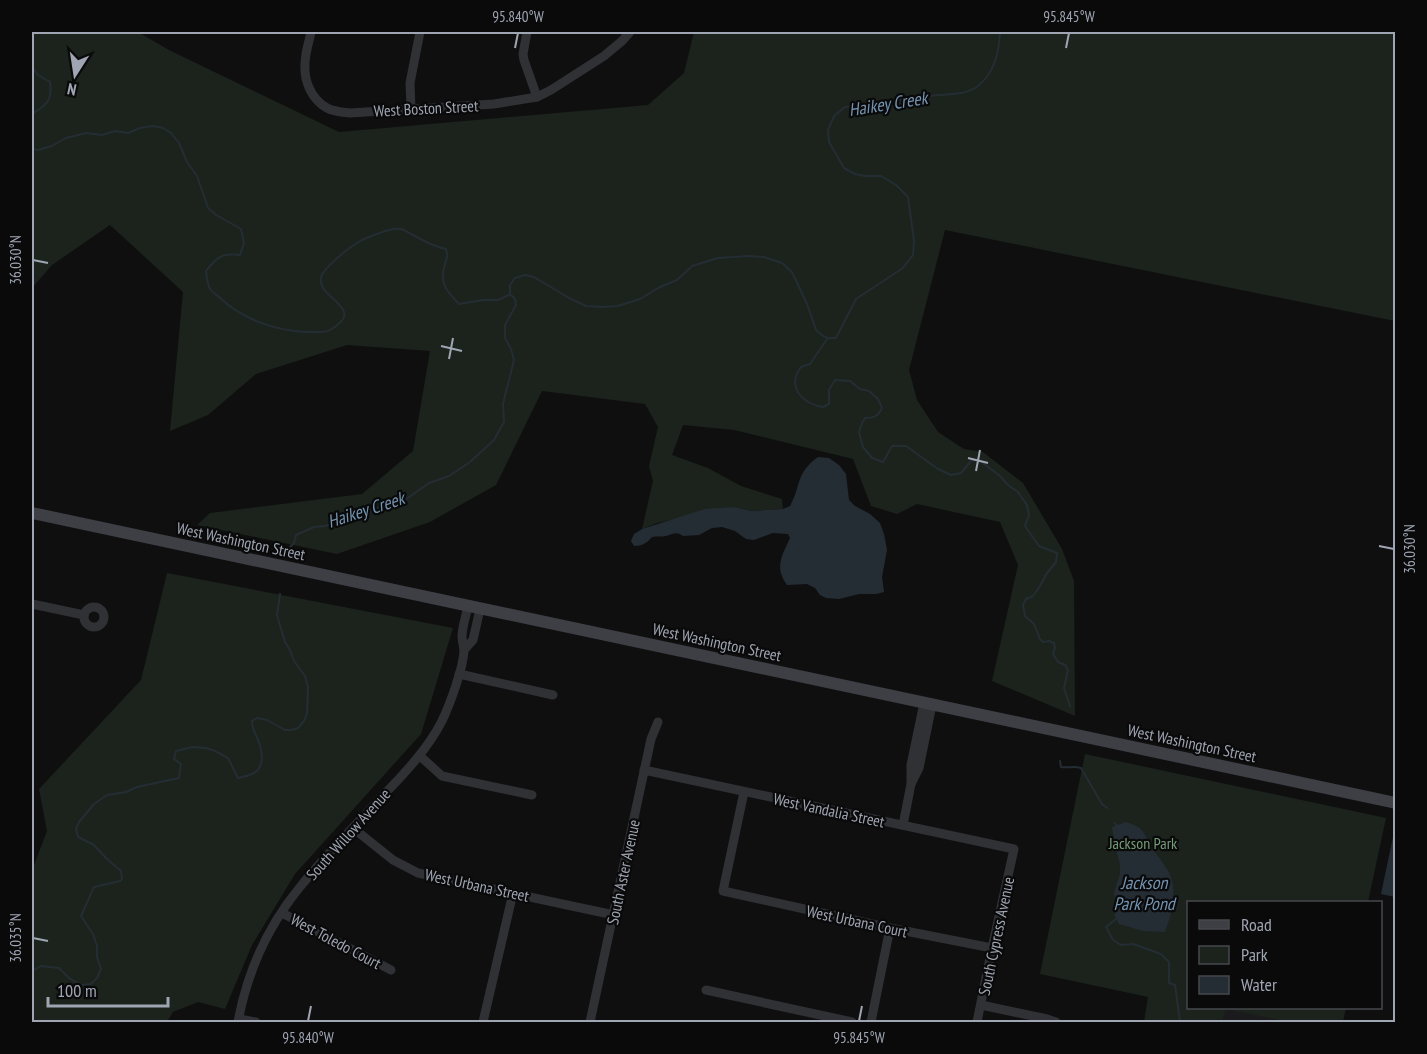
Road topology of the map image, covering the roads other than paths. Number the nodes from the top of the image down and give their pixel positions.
1 (311, 32) edge
2 (420, 32) edge
3 (527, 32) edge
4 (630, 32) edge
5 (537, 97) junction
6 (411, 109) junction
7 (32, 513) edge
8 (32, 604) edge
9 (474, 607) junction
10 (84, 615) dead end
11 (459, 674) junction
12 (553, 695) dead end
13 (928, 704) junction
14 (658, 722) dead end
15 (420, 756) junction
16 (644, 770) junction
17 (744, 792) junction
18 (532, 795) dead end
19 (1395, 803) edge
20 (903, 825) junction
21 (353, 828) junction
22 (1014, 849) joint
23 (513, 893) junction
24 (282, 913) junction
25 (614, 915) junction
26 (890, 928) junction
27 (992, 948) junction
28 (391, 970) dead end
29 (706, 990) dead end
30 (981, 1005) junction
31 (238, 1021) edge
32 (256, 1023) edge
33 (483, 1023) edge
34 (590, 1023) edge
35 (852, 1023) edge
36 (872, 1023) edge
37 (977, 1023) edge
38 (1056, 1023) edge

1 - 6 street, West Boston Street
2 - 6 street
3 - 5 street
4 - 5 street
5 - 6 street, West Boston Street
7 - 9 main road, West Washington Street
8 - 10 street
9 - 11 street, South Willow Avenue
9 - 13 main road, West Washington Street
11 - 12 street
11 - 15 street, South Willow Avenue
13 - 19 main road, West Washington Street
13 - 20 street
14 - 16 street, South Aster Avenue
15 - 18 street
15 - 21 street, South Willow Avenue
16 - 17 street, West Vandalia Street
16 - 25 street, South Aster Avenue
17 - 20 street, West Vandalia Street
17 - 26 street, West Urbana Court
20 - 22 street, West Vandalia Street
21 - 23 street, West Urbana Street
21 - 24 street, South Willow Avenue
22 - 27 street, South Cypress Avenue
23 - 25 street, West Urbana Street
23 - 33 street
24 - 28 street, West Toledo Court
24 - 31 street, South Willow Avenue
25 - 34 street, South Aster Avenue
26 - 27 street, West Urbana Court
26 - 36 street
27 - 30 street, South Cypress Avenue
29 - 35 street
30 - 37 street, South Cypress Avenue
30 - 38 street
31 - 32 street

